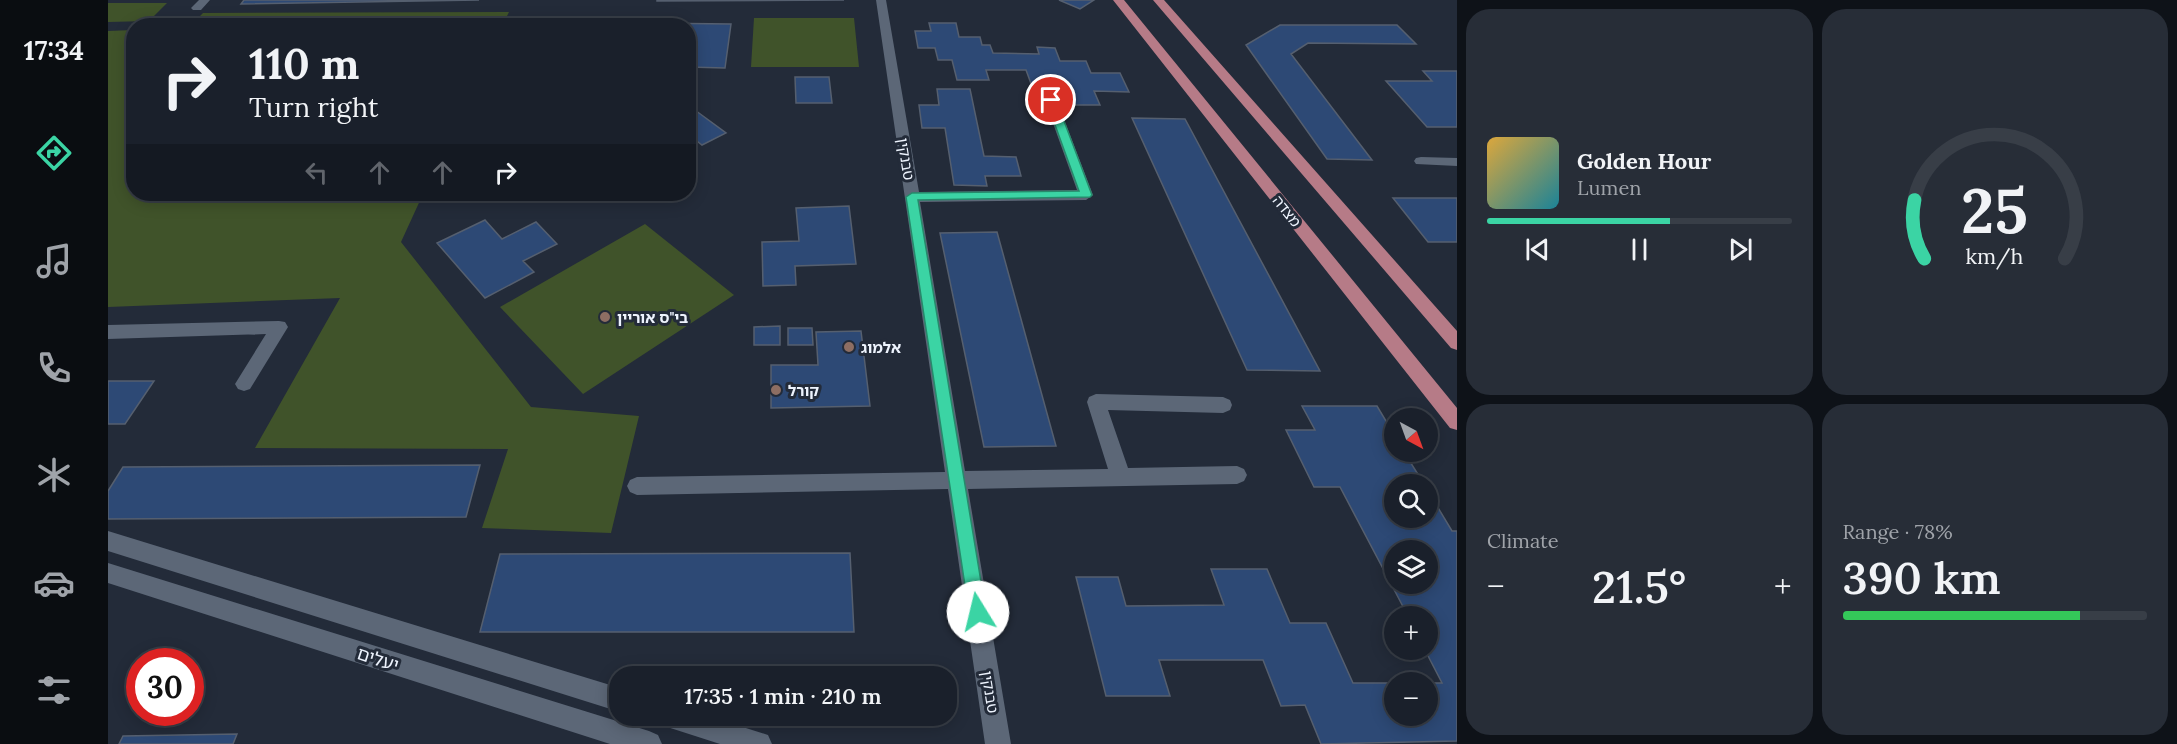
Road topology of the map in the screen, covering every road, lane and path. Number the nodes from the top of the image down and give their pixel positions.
1 (881, 0) edge
2 (1118, 0) edge
3 (1158, 0) edge
4 (1051, 100) dead end
5 (1422, 161) dead end
6 (1457, 162) edge
7 (912, 197) junction
8 (108, 332) edge
9 (1457, 343) edge
10 (244, 384) dead end
11 (1223, 405) dead end
12 (1457, 422) edge
13 (1237, 474) dead end
14 (1121, 477) junction
15 (957, 480) junction
16 (637, 486) dead end
17 (108, 541) edge
18 (108, 573) edge
19 (609, 697) edge
20 (702, 726) edge
21 (649, 744) edge
22 (759, 744) edge
23 (998, 744) edge

1 - 7 street, טבנקין
2 - 12 main road, מצדה
3 - 9 main road
4 - 7 street
5 - 6 street
7 - 15 street, טבנקין
8 - 10 street
11 - 14 street
13 - 14 street
14 - 15 street
15 - 16 street
15 - 23 street, טבנקין
17 - 19 street, יעלים
18 - 21 street, יעלים
20 - 22 street

